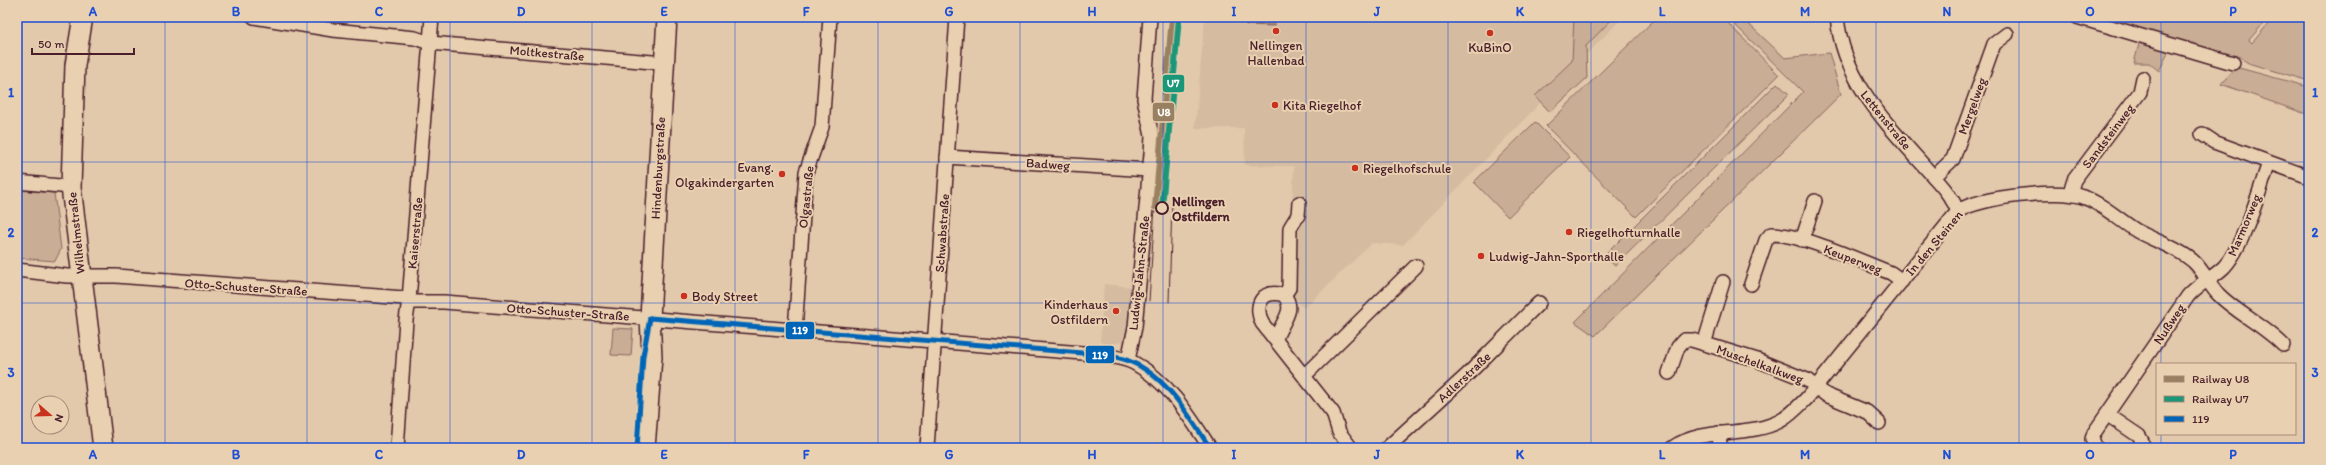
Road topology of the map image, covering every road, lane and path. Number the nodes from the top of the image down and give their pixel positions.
1 (83, 17) edge
2 (254, 17) edge
3 (432, 17) edge
4 (667, 17) edge
5 (830, 17) edge
6 (956, 17) edge
7 (1150, 17) edge
8 (1837, 17) edge
9 (2077, 17) edge
10 (2007, 34) dead end
11 (430, 43) junction
12 (2233, 63) dead end
13 (664, 64) junction
14 (2143, 78) dead end
15 (2202, 134) dead end
16 (947, 157) junction
17 (2269, 163) junction
18 (1149, 170) junction
19 (1934, 177) junction
20 (2309, 177) edge
21 (17, 182) edge
22 (71, 186) junction
23 (2070, 193) junction
24 (1815, 201) dead end
25 (1299, 203) dead end
26 (1958, 211) junction
27 (1802, 240) junction
28 (1416, 266) dead end
29 (17, 270) edge
30 (81, 276) junction
31 (2207, 278) junction
32 (1902, 280) junction
33 (1723, 282) dead end
34 (1751, 284) dead end
35 (1284, 294) junction
36 (409, 300) junction
37 (1539, 303) dead end
38 (650, 318) junction
39 (796, 331) junction
40 (1276, 340) junction
41 (935, 341) junction
42 (1704, 344) junction
43 (2283, 345) dead end
44 (1128, 360) junction
45 (1669, 373) dead end
46 (1305, 375) junction
47 (1816, 387) junction
48 (2108, 414) junction
49 (1879, 423) dead end
50 (1718, 433) junction
51 (104, 448) edge
52 (397, 448) edge
53 (637, 448) edge
54 (645, 448) edge
55 (927, 448) edge
56 (1210, 448) edge
57 (1351, 448) edge
58 (1387, 448) edge
59 (1672, 448) edge
60 (1721, 448) edge
61 (2096, 448) edge
62 (2139, 448) edge

1 - 22 main road, Wilhelmstraße
2 - 11 street, Moltkestraße
3 - 11 street, Kaiserstraße
4 - 13 main road, Hindenburgstraße
5 - 39 street, Olgastraße
6 - 16 street, Schwabstraße
7 - 18 street, Ludwig-Jahn-Straße
8 - 19 street, Lettenstraße
9 - 12 street
10 - 19 street, Mergelweg
11 - 13 street, Moltkestraße
11 - 36 street, Kaiserstraße
13 - 38 main road, Hindenburgstraße
14 - 23 street, Sandsteinweg
15 - 17 street
16 - 18 street, Badweg
16 - 41 street, Schwabstraße
17 - 20 street
17 - 31 street, Marmorweg
18 - 44 street, Ludwig-Jahn-Straße
19 - 26 street, Lettenstraße
21 - 22 street
22 - 30 main road, Wilhelmstraße
23 - 26 street, In den Steinen
23 - 31 street, In den Steinen
24 - 27 street
25 - 35 street
26 - 32 street, In den Steinen
27 - 32 street, Keuperweg
27 - 34 street, Keuperweg
28 - 46 street
29 - 30 street, Otto-Schuster-Straße
30 - 36 street, Otto-Schuster-Straße
30 - 51 main road, Wilhelmstraße
31 - 43 street, In den Steinen
31 - 48 street, Nußweg
32 - 47 street, In den Steinen
33 - 42 street, Muschelkalkweg
35 - 40 street
35 - 40 street
36 - 38 street, Otto-Schuster-Straße
36 - 52 street, Kaiserstraße
37 - 58 street, Adlerstraße
38 - 39 street, Otto-Schuster-Straße
38 - 53 main road, Hindenburgstraße
38 - 54 main road, Hindenburgstraße
39 - 41 street, Otto-Schuster-Straße
40 - 46 street
41 - 44 street, Otto-Schuster-Straße
41 - 55 street, Schwabstraße
42 - 45 street, Muschelkalkweg
42 - 47 street, Muschelkalkweg
44 - 56 street
46 - 57 street
47 - 49 street, Muschelkalkweg
47 - 50 street, In den Steinen
48 - 61 street, Nußweg
48 - 62 street
50 - 59 street, In den Steinen
50 - 60 street

